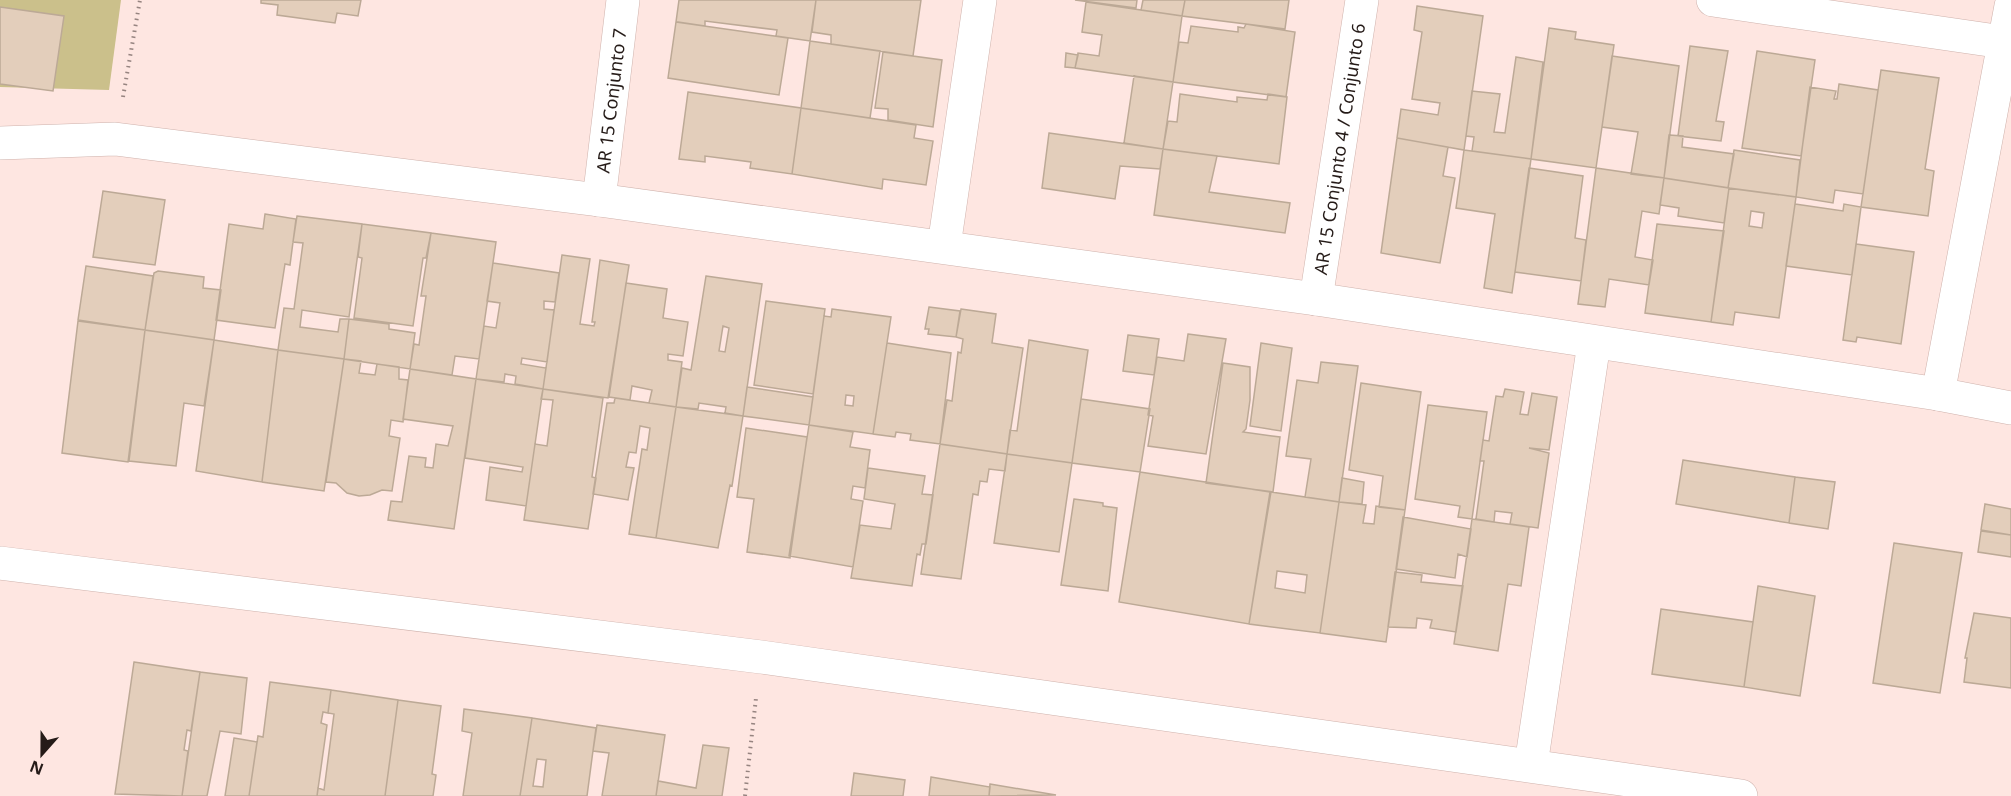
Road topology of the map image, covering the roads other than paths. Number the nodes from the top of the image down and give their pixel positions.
1 (623, 0) edge
2 (980, 0) edge
3 (1362, 0) edge
4 (1713, 0) edge
5 (2011, 6) edge
6 (2003, 42) junction
7 (0, 143) edge
8 (599, 200) junction
9 (944, 246) junction
10 (1316, 299) junction
11 (1594, 343) junction
12 (1938, 394) junction
13 (2011, 408) edge
14 (0, 563) edge
15 (1531, 765) junction
16 (1741, 796) edge

1 - 8 street, AR 15 Conjunto 7
2 - 9 street
3 - 10 street, AR 15 Conjunto 4 / Conjunto 6
4 - 6 street
5 - 6 street
6 - 12 street
7 - 8 street
8 - 9 street
9 - 10 street
10 - 11 street
11 - 12 street
11 - 15 street
12 - 13 street
14 - 15 street
15 - 16 street

